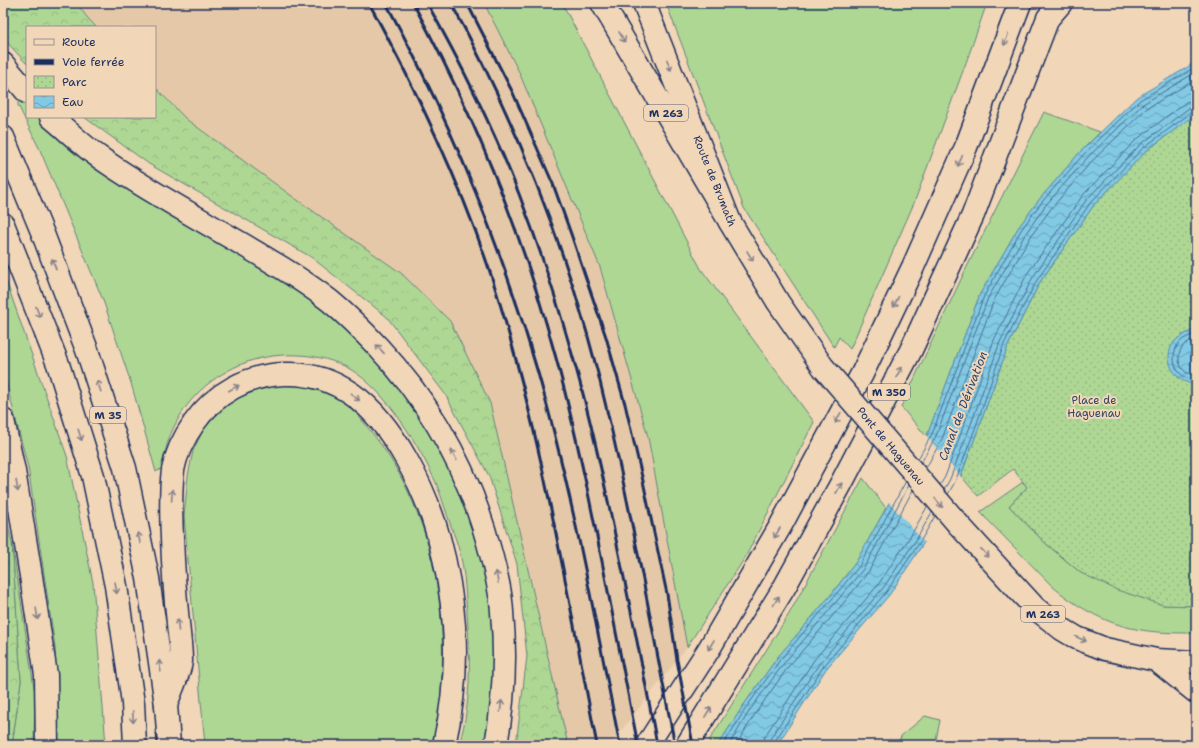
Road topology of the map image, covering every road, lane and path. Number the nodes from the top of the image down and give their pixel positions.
1 (602, 3) edge
2 (644, 3) edge
3 (1020, 3) edge
4 (1054, 8) edge
5 (3, 64) edge
6 (26, 91) edge
7 (52, 118) edge
8 (3, 137) edge
9 (730, 222) junction
10 (3, 224) edge
11 (823, 366) joint
12 (3, 420) edge
13 (1156, 660) junction
14 (1196, 662) edge
15 (1196, 692) edge
16 (166, 705) junction
17 (47, 745) edge
18 (135, 745) edge
19 (169, 745) edge
20 (444, 745) edge
21 (496, 745) edge
22 (647, 745) edge
23 (687, 745) edge

1 -> 9 main road, M 263
2 -> 9 main road, Route de Brumath / M 263
3 -> 22 main road, M 350
23 -> 4 main road, M 350
5 - 6 main road
21 -> 7 main road
16 -> 8 main road, M 35
9 -> 11 main road, Route de Brumath / M 263
10 -> 18 main road, M 35
11 -> 13 main road, Pont de Haguenau / M 263, bridge
12 -> 17 main road
13 - 14 main road, M 263
13 - 15 main road
16 - 19 main road, M 35
16 -> 20 main road

